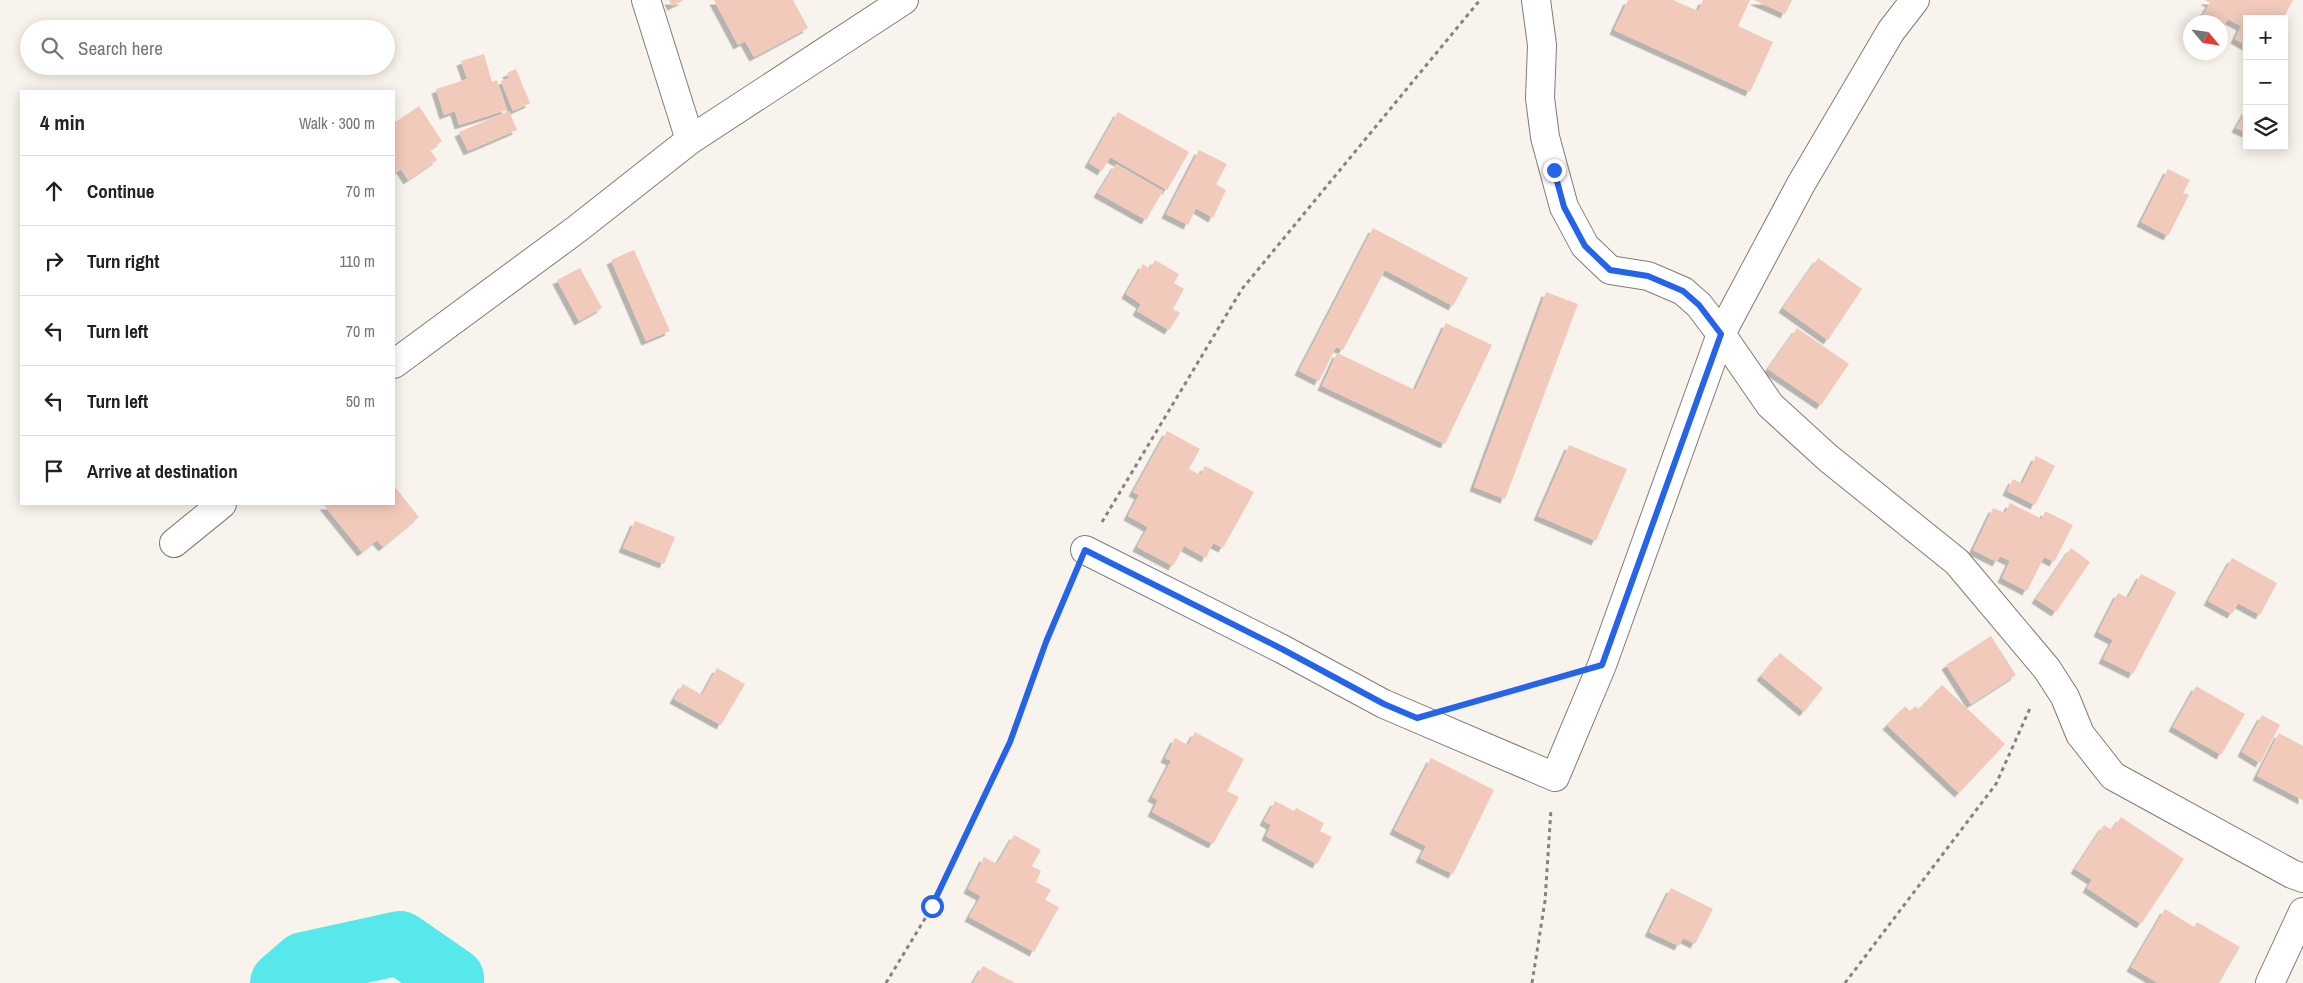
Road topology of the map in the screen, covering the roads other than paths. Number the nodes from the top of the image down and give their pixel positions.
1 (646, 0) edge
2 (904, 0) edge
3 (1536, 0) edge
4 (1915, 0) edge
5 (690, 140) junction
6 (1721, 334) junction
7 (395, 363) edge
8 (221, 505) edge
9 (174, 542) dead end
10 (1085, 550) road end
11 (2303, 878) edge
12 (2303, 912) edge
13 (2270, 983) edge

1 - 5 street
2 - 5 street
3 - 6 street
4 - 6 street
5 - 7 street
6 - 10 street
6 - 11 street
8 - 9 street
12 - 13 street

